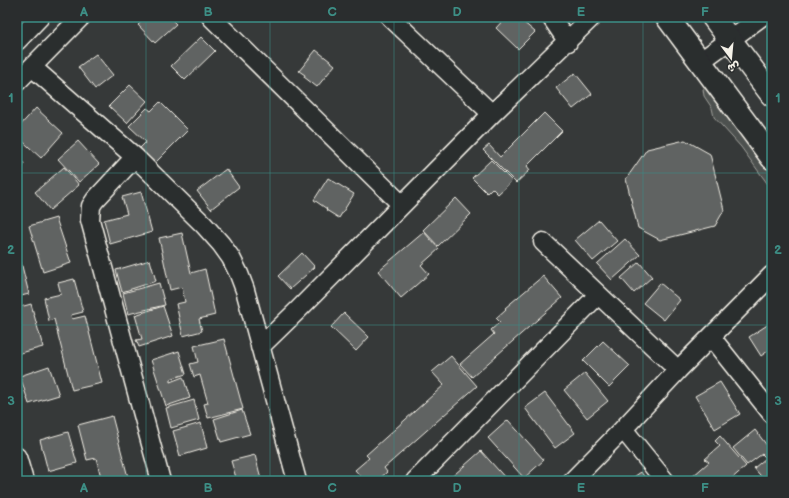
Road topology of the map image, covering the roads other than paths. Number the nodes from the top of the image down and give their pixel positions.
1 (40, 17) edge
2 (81, 17) edge
3 (211, 17) edge
4 (390, 17) edge
5 (551, 17) edge
6 (592, 17) edge
7 (668, 17) edge
8 (713, 17) edge
9 (761, 17) edge
10 (730, 40) junction
11 (17, 41) edge
12 (568, 42) junction
13 (701, 61) junction
14 (32, 67) junction
15 (17, 82) edge
16 (772, 95) edge
17 (492, 114) junction
18 (135, 157) junction
19 (772, 158) edge
20 (402, 205) junction
21 (543, 242) dead end
22 (772, 275) edge
23 (598, 295) junction
24 (711, 337) junction
25 (260, 346) junction
26 (678, 370) junction
27 (772, 414) edge
28 (623, 429) junction
29 (17, 457) edge
30 (24, 481) edge
31 (162, 481) edge
32 (297, 481) edge
33 (415, 481) edge
34 (572, 481) edge
35 (665, 481) edge

1 - 11 street
2 - 14 street
3 - 20 street
4 - 17 street
5 - 12 street
6 - 12 street
7 - 13 main road
8 - 10 main road
9 - 10 street
10 - 13 street
10 - 16 main road
12 - 17 street
13 - 19 main road
14 - 15 street
14 - 18 street
17 - 20 street
18 - 25 street
18 - 31 street
20 - 25 street
21 - 23 street
22 - 24 street
23 - 26 street
23 - 33 street
24 - 26 street
24 - 27 street
25 - 32 street
26 - 28 street
28 - 34 street
28 - 35 street
29 - 30 street

